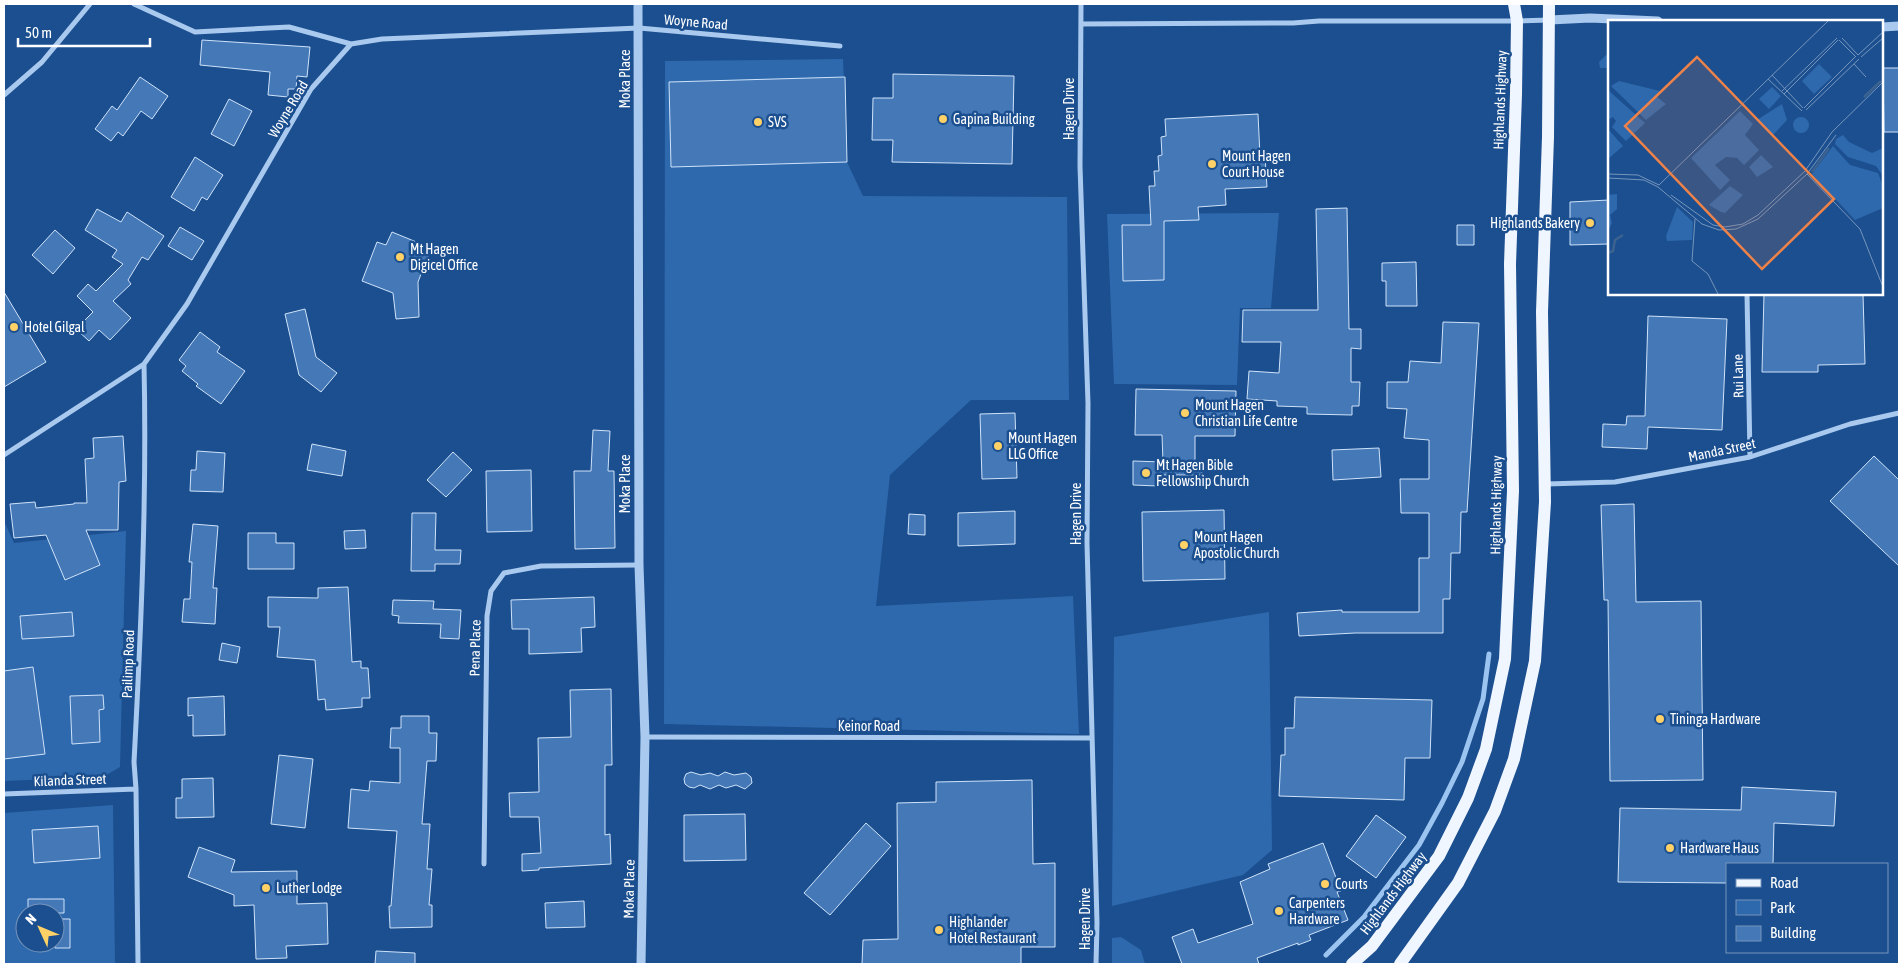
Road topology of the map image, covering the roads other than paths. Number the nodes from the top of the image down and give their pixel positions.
1 (90, 4) edge
2 (134, 4) edge
3 (638, 4) edge
4 (1081, 4) edge
5 (1514, 4) edge
6 (1549, 4) edge
7 (1550, 20) junction
8 (1635, 20) edge
9 (1517, 21) junction
10 (1081, 24) junction
11 (1899, 26) edge
12 (1883, 27) edge
13 (639, 28) junction
14 (351, 44) junction
15 (840, 46) dead end
16 (4, 95) edge
17 (1747, 295) edge
18 (144, 364) junction
19 (1899, 413) edge
20 (4, 455) edge
21 (1750, 457) junction
22 (1545, 484) junction
23 (639, 565) junction
24 (645, 737) junction
25 (1092, 738) junction
26 (136, 789) junction
27 (4, 794) edge
28 (484, 864) dead end
29 (138, 964) edge
30 (642, 964) edge
31 (1096, 964) edge
32 (1352, 964) edge
33 (1400, 964) edge

1 - 16 street
2 - 14 street
3 - 13 street, Moka Place
4 - 10 street, Hagen Drive
5 - 9 main road, Highlands Highway
6 - 7 main road
7 - 8 street
7 - 9 street
7 - 22 main road
9 - 10 street
9 - 32 main road, Highlands Highway
10 - 25 street, Hagen Drive
11 - 12 street
13 - 14 street, Woyne Road
13 - 15 street, Woyne Road
13 - 23 street, Moka Place
14 - 18 street, Woyne Road
17 - 21 street, Rui Lane
18 - 20 street, Woyne Road
18 - 26 street, Pailimp Road
19 - 21 street, Manda Street
21 - 22 street, Manda Street
22 - 33 main road
23 - 24 street, Moka Place
23 - 28 street, Pena Place
24 - 25 street, Keinor Road
24 - 30 street, Moka Place
25 - 31 street, Hagen Drive
26 - 27 street, Kilanda Street
26 - 29 street, Pailimp Road

